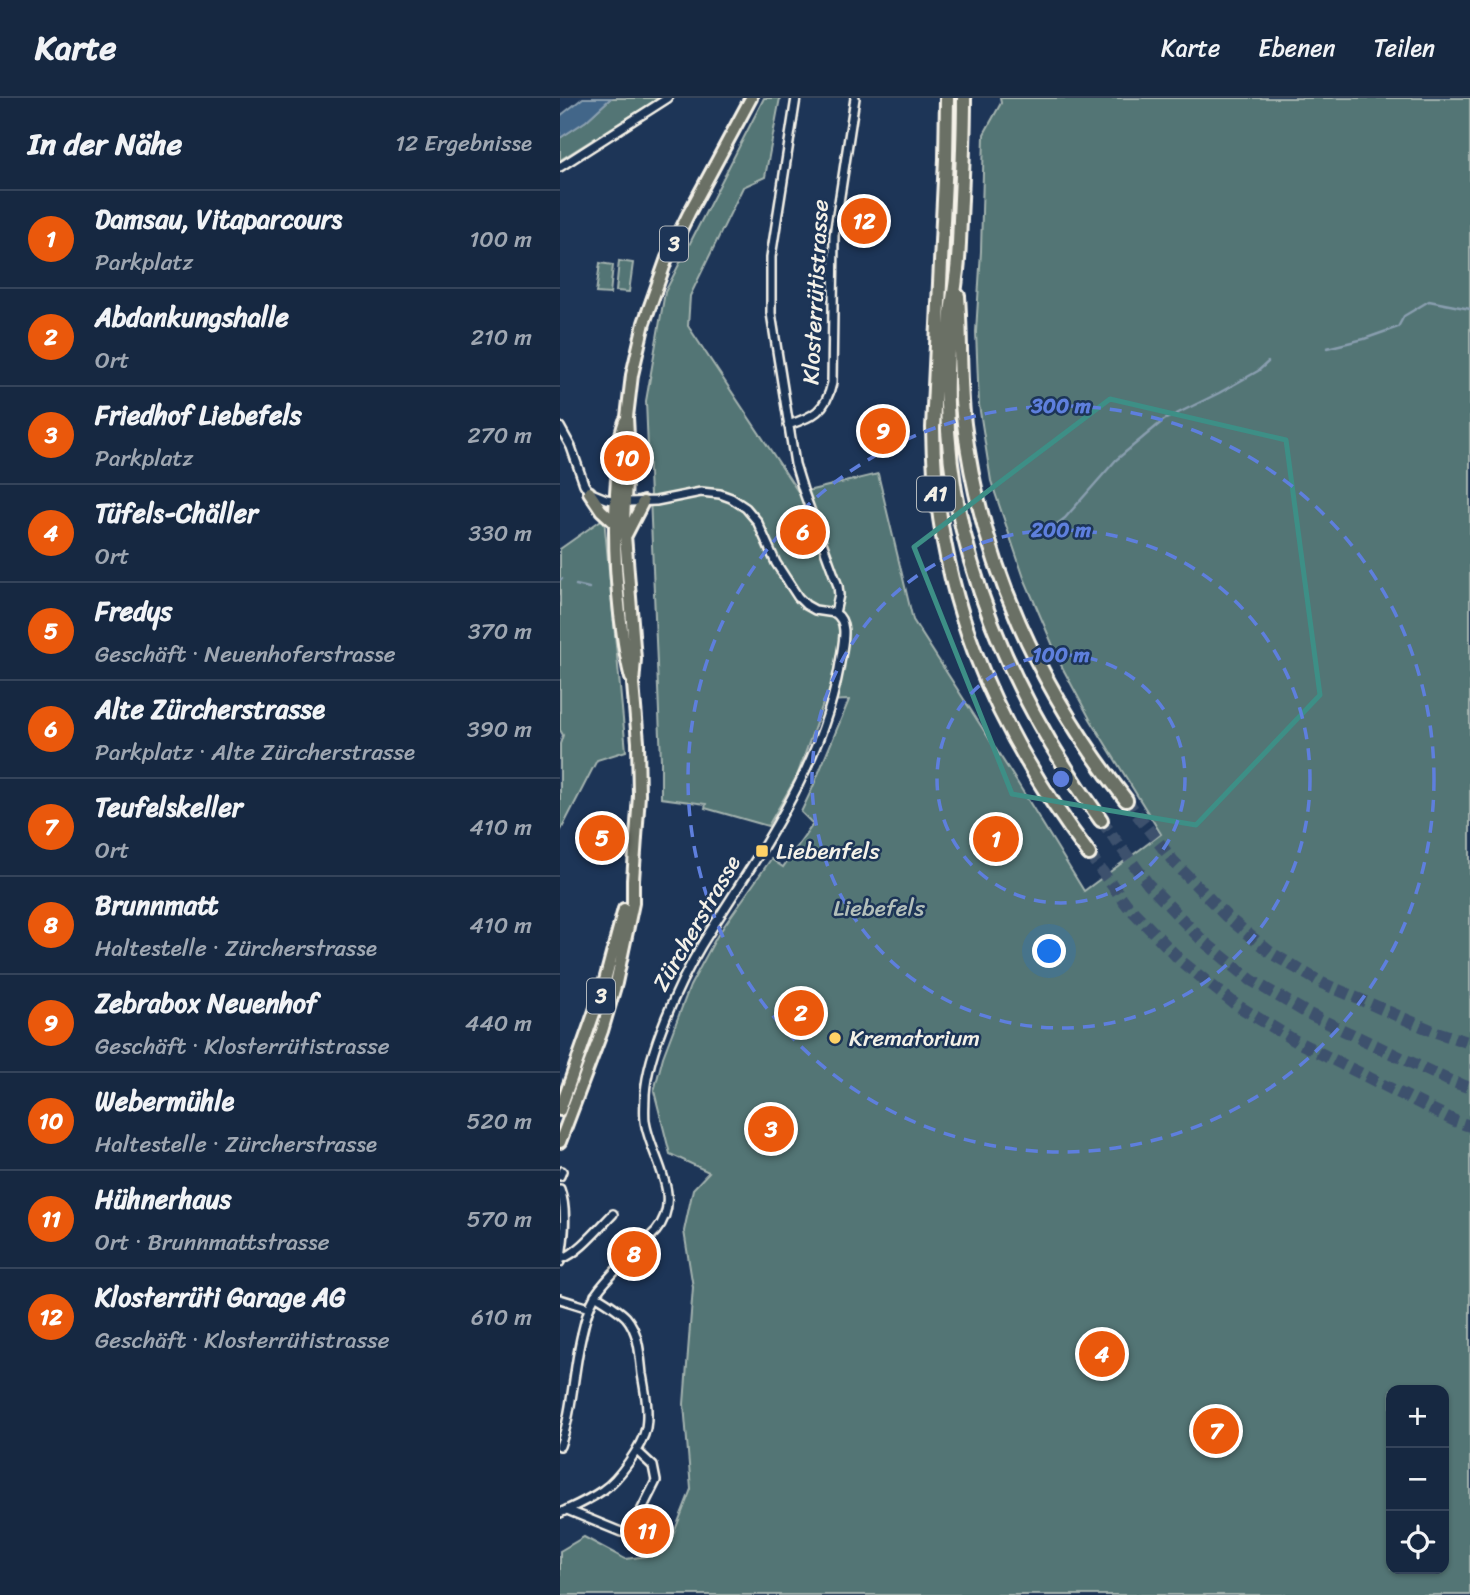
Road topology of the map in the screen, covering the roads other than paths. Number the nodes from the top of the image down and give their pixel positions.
1 (668, 98) edge
2 (751, 98) edge
3 (796, 98) edge
4 (855, 98) edge
5 (947, 98) edge
6 (964, 98) edge
7 (560, 167) edge
8 (957, 277) junction
9 (788, 425) junction
10 (560, 427) edge
11 (589, 492) junction
12 (620, 501) junction
13 (643, 502) junction
14 (614, 522) junction
15 (625, 538) junction
16 (835, 613) junction
17 (633, 684) junction
18 (1126, 800) tunnel mouth
19 (1101, 820) tunnel mouth
20 (1088, 854) tunnel mouth
21 (633, 880) junction
22 (560, 1110) edge
23 (560, 1142) edge
24 (560, 1189) edge
25 (613, 1214) dead end
26 (560, 1261) edge
27 (595, 1295) junction
28 (560, 1299) edge
29 (589, 1307) junction
30 (560, 1446) edge
31 (637, 1451) junction
32 (563, 1512) edge

1 - 7 street
2 - 12 main road, 3
3 - 9 street, Zürcherstrasse
4 - 9 street, Klosterrütistrasse
5 - 20 highway, A1
6 - 8 highway, A1
8 - 18 highway, A1
8 - 19 highway, A1
9 - 16 street, Zürcherstrasse
10 - 11 street
11 - 12 street
11 - 14 main road
12 - 13 street
12 - 14 main road, 3
12 - 15 main road, 3
13 - 15 main road
13 - 16 street
14 - 17 main road, 3
15 - 17 main road, 3
16 - 27 street, Zürcherstrasse
17 - 21 main road, 3
21 - 22 main road, 3
21 - 23 main road, 3
24 - 26 street
25 - 26 street
27 - 29 street, Zürcherstrasse
27 - 31 street
28 - 29 street
29 - 30 street, Zürcherstrasse
31 - 32 street
31 - 32 street

